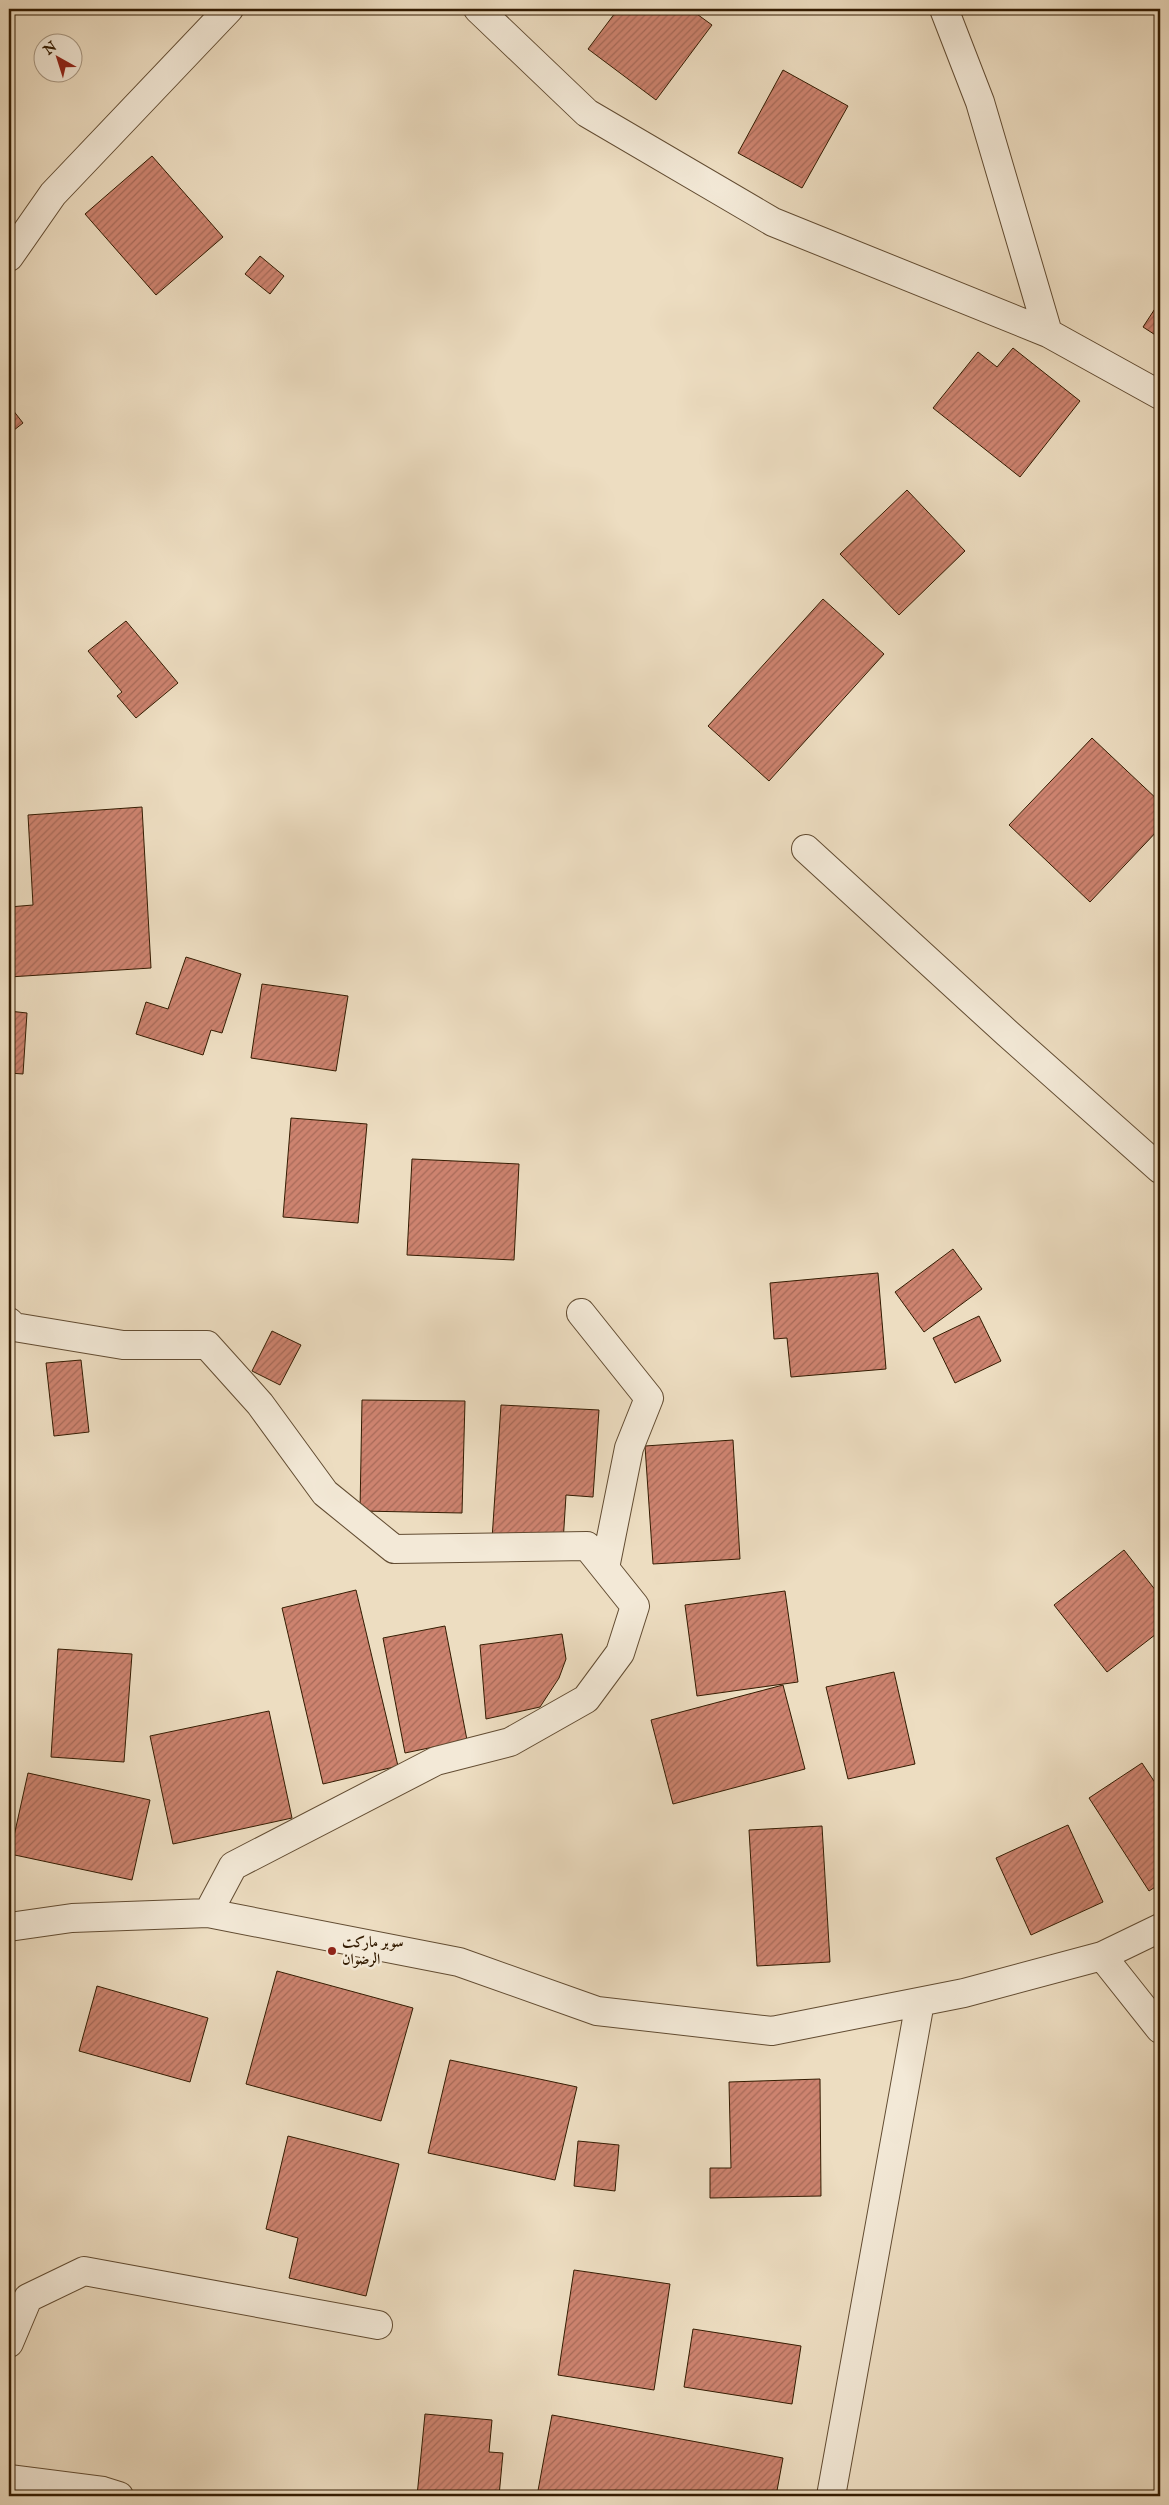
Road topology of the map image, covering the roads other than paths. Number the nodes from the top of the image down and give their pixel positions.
1 (229, 9) edge
2 (478, 9) edge
3 (944, 9) edge
4 (9, 257) edge
5 (1048, 333) junction
6 (1160, 395) edge
7 (806, 849) dead end
8 (1160, 1169) edge
9 (581, 1313) dead end
10 (9, 1322) edge
11 (605, 1568) junction
12 (208, 1913) junction
13 (9, 1927) edge
14 (1160, 1928) edge
15 (1102, 1956) junction
16 (920, 2002) junction
17 (1160, 2029) edge
18 (378, 2325) dead end
19 (9, 2344) edge
20 (9, 2479) edge
21 (119, 2496) edge
22 (831, 2496) edge

1 - 4 street
2 - 5 street
3 - 5 street
5 - 6 street
7 - 8 street
9 - 11 street
10 - 11 street
11 - 12 street
12 - 13 street
12 - 16 street
14 - 15 street
15 - 16 street
15 - 17 street
16 - 22 street
18 - 19 street
20 - 21 street

